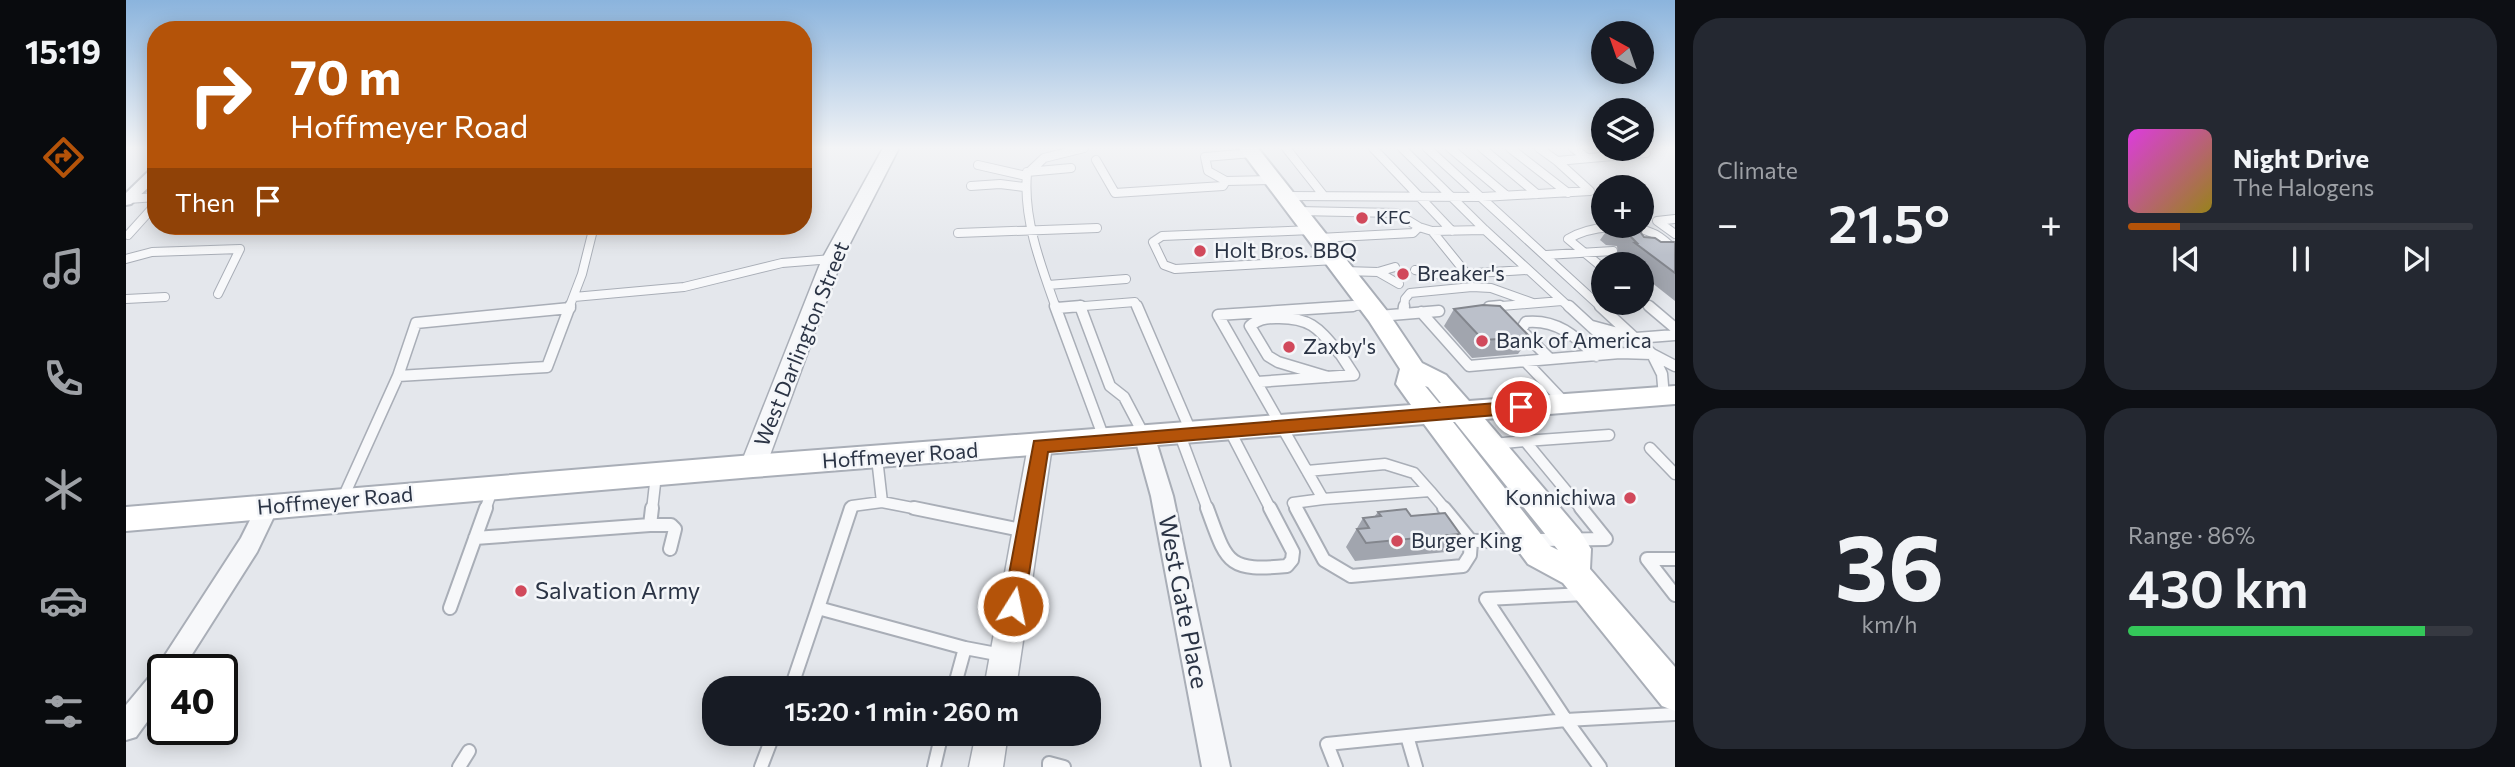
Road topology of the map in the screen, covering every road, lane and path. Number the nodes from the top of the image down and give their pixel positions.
1 (144, 184) edge
2 (872, 184) edge
3 (1025, 184) edge
4 (1110, 184) edge
5 (1224, 184) edge
6 (1237, 184) edge
7 (1276, 184) edge
8 (1314, 184) edge
9 (1407, 184) edge
10 (1438, 184) edge
11 (1467, 184) edge
12 (1493, 184) edge
13 (1525, 184) edge
14 (1556, 184) edge
15 (1582, 184) edge
16 (971, 186) dead end
17 (1024, 187) junction
18 (1568, 193) junction
19 (1537, 194) junction
20 (1506, 195) junction
21 (1286, 196) junction
22 (1324, 196) junction
23 (1385, 196) junction
24 (1420, 197) junction
25 (1451, 197) junction
26 (1482, 197) junction
27 (147, 198) edge
28 (127, 200) edge
29 (147, 213) edge
30 (1396, 213) junction
31 (126, 219) edge
32 (141, 219) junction
33 (1675, 219) edge
34 (1419, 227) junction
35 (1097, 228) dead end
36 (1031, 230) junction
37 (1485, 230) junction
38 (1432, 231) junction
39 (1452, 231) junction
40 (958, 233) dead end
41 (128, 234) dead end
42 (1315, 234) junction
43 (1675, 234) edge
44 (591, 235) edge
45 (1658, 247) edge
46 (1673, 248) edge
47 (1614, 251) dead end
48 (1584, 253) junction
49 (1546, 255) junction
50 (126, 259) edge
51 (832, 259) junction
52 (1591, 259) edge
53 (1339, 265) junction
54 (1528, 270) junction
55 (1378, 272) junction
56 (1466, 274) junction
57 (1442, 275) junction
58 (1126, 279) dead end
59 (1048, 285) junction
60 (218, 294) dead end
61 (574, 296) junction
62 (165, 297) dead end
63 (126, 299) edge
64 (1562, 301) junction
65 (1532, 303) junction
66 (1080, 306) junction
67 (1480, 307) edge
68 (570, 308) junction
69 (1057, 308) junction
70 (1309, 309) junction
71 (1654, 310) edge
72 (1374, 311) junction
73 (1439, 311) dead end
74 (1421, 312) junction
75 (1403, 314) junction
76 (1588, 324) junction
77 (1675, 328) edge
78 (1675, 335) edge
79 (1636, 338) junction
80 (1340, 354) junction
81 (1620, 354) junction
82 (1652, 354) junction
83 (1596, 356) junction
84 (1550, 359) junction
85 (1526, 362) junction
86 (1675, 366) edge
87 (1413, 369) junction
88 (398, 376) junction
89 (1328, 377) junction
90 (1257, 382) junction
91 (1670, 396) edge
92 (1565, 403) junction
93 (1500, 409) junction
94 (1464, 412) junction
95 (1433, 415) junction
96 (1283, 427) junction
97 (1230, 431) junction
98 (1186, 435) junction
99 (1609, 435) dead end
100 (1145, 438) junction
101 (1105, 441) junction
102 (1525, 441) junction
103 (1489, 444) junction
104 (1040, 446) junction
105 (1650, 448) dead end
106 (877, 458) junction
107 (753, 467) junction
108 (1307, 471) junction
109 (1675, 474) edge
110 (656, 475) junction
111 (493, 488) junction
112 (1430, 491) junction
113 (1323, 499) junction
114 (341, 501) junction
115 (881, 502) junction
116 (267, 508) junction
117 (126, 519) edge
118 (650, 525) junction
119 (1026, 531) junction
120 (475, 538) junction
121 (1569, 540) junction
122 (1471, 541) junction
123 (1530, 541) junction
124 (670, 550) dead end
125 (1675, 559) edge
126 (1583, 583) junction
127 (1675, 595) edge
128 (450, 608) dead end
129 (818, 608) junction
130 (965, 648) junction
131 (178, 654) edge
132 (1005, 656) junction
133 (795, 676) edge
134 (957, 676) edge
135 (1002, 676) edge
136 (1675, 694) edge
137 (147, 699) edge
138 (1675, 714) edge
139 (1566, 720) junction
140 (126, 727) edge
141 (1407, 736) junction
142 (769, 746) edge
143 (939, 746) edge
144 (990, 746) edge
145 (469, 751) dead end
146 (459, 767) edge
147 (761, 767) edge
148 (934, 767) edge
149 (986, 767) edge
150 (1049, 767) edge
151 (1064, 767) edge
152 (1216, 767) edge
153 (1336, 767) edge
154 (1416, 767) edge
155 (1600, 767) edge

1 - 28 street
2 - 51 street, West Darlington Street
3 - 17 lane
4 - 5 lane
6 - 21 lane
7 - 21 main road
8 - 22 lane
9 - 24 lane
10 - 25 lane
11 - 26 lane
12 - 20 lane
13 - 19 lane
14 - 18 lane
15 - 18 lane
16 - 17 lane
17 - 36 lane
18 - 19 lane
19 - 20 lane
20 - 26 lane
21 - 22 lane
21 - 30 lane
21 - 42 main road
22 - 23 lane
23 - 24 lane
23 - 30 lane
24 - 25 lane
24 - 39 lane
25 - 26 lane
25 - 37 lane
26 - 49 lane
27 - 28 lane
29 - 32 lane
30 - 34 lane
31 - 32 lane
32 - 41 lane
33 - 43 lane
34 - 38 lane
34 - 42 lane
35 - 36 lane
36 - 40 lane
36 - 59 lane
37 - 39 lane
37 - 54 lane
38 - 39 lane
38 - 56 lane
42 - 53 main road
42 - 53 lane
44 - 61 lane
45 - 46 lane
46 - 48 lane
47 - 48 lane
48 - 49 lane
48 - 52 lane
49 - 79 lane
50 - 60 lane
51 - 61 lane
51 - 107 street, West Darlington Street
53 - 55 lane
53 - 72 main road
54 - 56 lane
54 - 64 lane
55 - 55 lane
56 - 57 lane
57 - 57 lane
58 - 59 lane
59 - 69 lane
61 - 68 lane
62 - 63 lane
64 - 65 lane
64 - 76 lane
65 - 67 lane
65 - 75 lane
66 - 69 lane
66 - 98 lane
66 - 100 lane
68 - 88 lane
68 - 88 lane
69 - 101 lane
70 - 72 lane
70 - 80 lane
70 - 90 lane
71 - 77 lane
72 - 75 lane
72 - 87 main road
73 - 74 lane
74 - 75 lane
74 - 85 lane
76 - 79 lane
76 - 81 lane
78 - 79 lane
79 - 82 lane
80 - 89 lane
80 - 89 lane
81 - 82 lane
81 - 83 lane
82 - 86 lane
82 - 91 lane
83 - 84 lane
83 - 84 lane
84 - 85 lane
85 - 92 lane
87 - 94 main road
87 - 95 main road
88 - 114 lane
89 - 90 lane
90 - 96 lane
91 - 92 main road, Hoffmeyer Road
92 - 93 main road, Hoffmeyer Road
93 - 94 main road, Hoffmeyer Road
93 - 102 lane
94 - 95 main road, Hoffmeyer Road
94 - 103 main road
95 - 96 main road, Hoffmeyer Road
95 - 123 main road
96 - 97 main road, Hoffmeyer Road
96 - 108 lane
97 - 98 main road, Hoffmeyer Road
97 - 98 lane
98 - 100 main road, Hoffmeyer Road
99 - 102 lane
100 - 101 main road, Hoffmeyer Road
100 - 152 street, West Gate Place
101 - 104 main road, Hoffmeyer Road
102 - 103 lane
102 - 121 lane
103 - 121 main road
104 - 106 main road, Hoffmeyer Road
104 - 119 street
105 - 109 lane
106 - 107 main road, Hoffmeyer Road
106 - 115 lane
107 - 110 main road, Hoffmeyer Road
108 - 112 lane
108 - 113 lane
110 - 111 main road, Hoffmeyer Road
110 - 118 lane
111 - 114 main road, Hoffmeyer Road
111 - 120 lane
112 - 113 lane
112 - 122 lane
113 - 122 lane
114 - 116 main road, Hoffmeyer Road
115 - 119 lane
115 - 129 lane
116 - 117 main road, Hoffmeyer Road
116 - 131 street
118 - 120 lane
118 - 124 lane
119 - 132 street
120 - 128 lane
121 - 123 lane
121 - 126 main road
122 - 123 lane
123 - 126 main road
125 - 127 lane
126 - 136 main road
126 - 139 lane
129 - 130 lane
129 - 133 lane
130 - 132 lane
130 - 134 lane
132 - 135 street
137 - 140 street
138 - 139 lane
139 - 141 lane
139 - 155 lane
141 - 153 lane
141 - 154 lane
142 - 147 lane
143 - 148 lane
144 - 149 street
145 - 146 lane
150 - 151 lane

